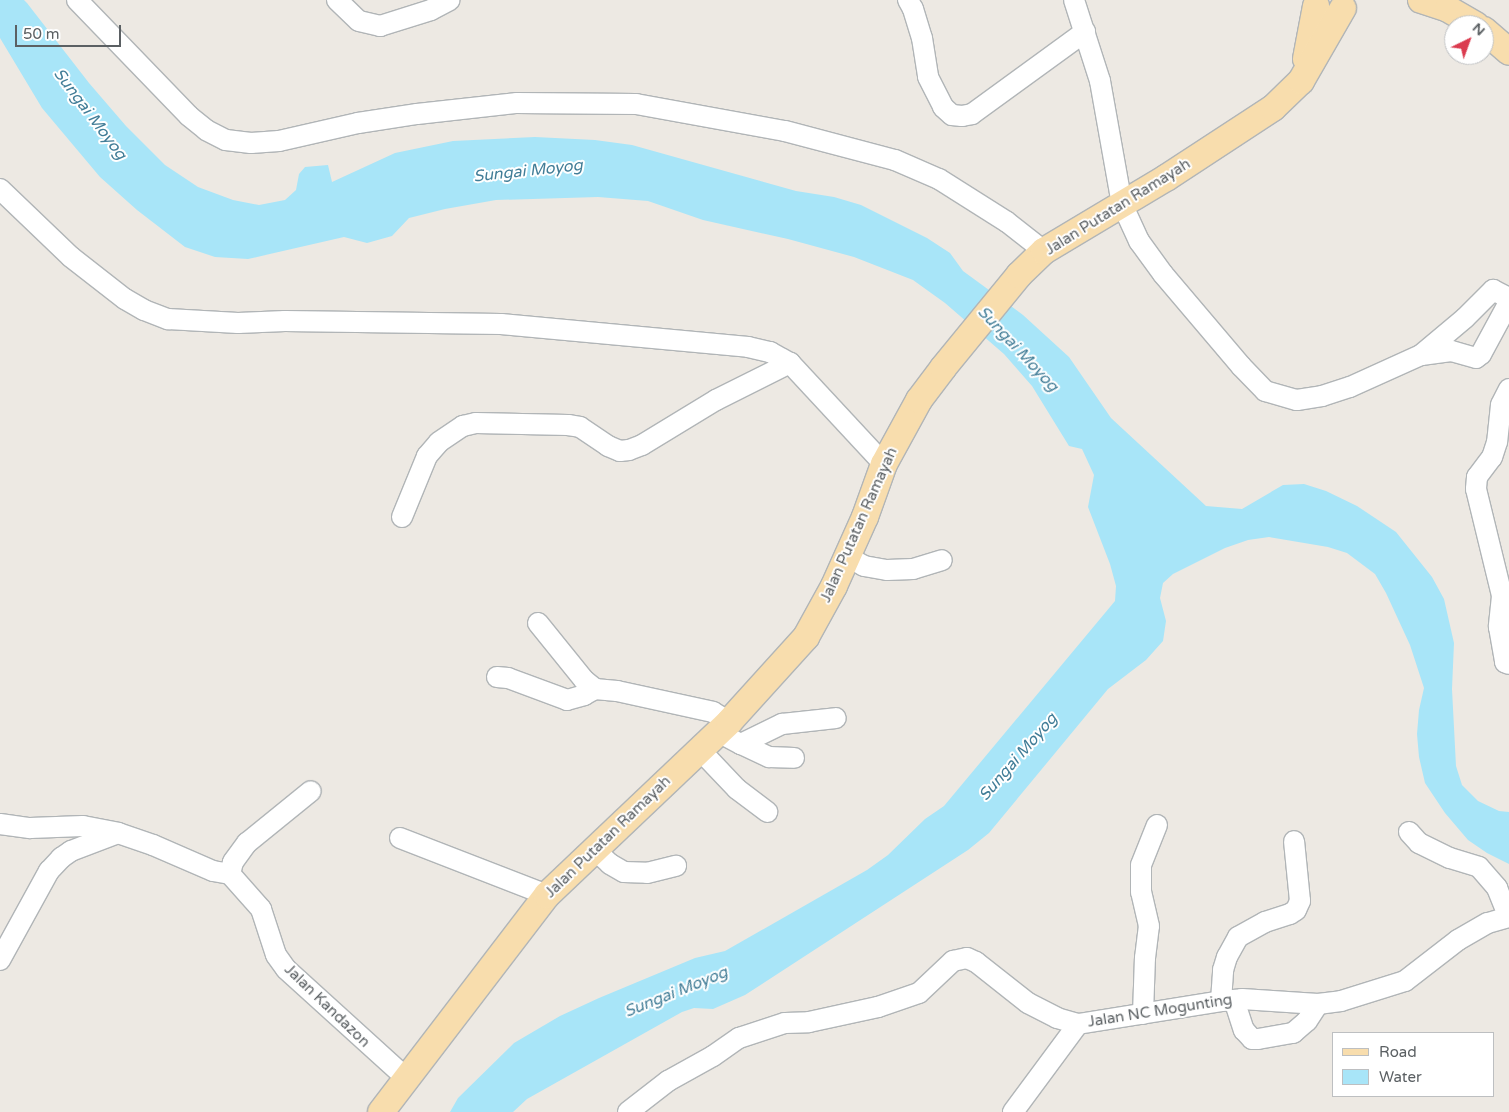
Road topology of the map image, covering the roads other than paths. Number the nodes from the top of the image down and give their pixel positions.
1 (78, 0) edge
2 (337, 0) edge
3 (450, 0) edge
4 (908, 0) edge
5 (1074, 0) edge
6 (1421, 0) edge
7 (1313, 3) edge
8 (1351, 3) edge
9 (1458, 15) edge
10 (1085, 32) junction
11 (1494, 39) edge
12 (1509, 52) edge
13 (1301, 81) junction
14 (0, 189) edge
15 (1122, 204) junction
16 (1044, 251) junction
17 (1449, 342) dead end
18 (790, 362) junction
19 (1509, 389) edge
20 (884, 464) junction
21 (402, 517) dead end
22 (848, 556) junction
23 (942, 560) dead end
24 (538, 623) dead end
25 (1509, 664) edge
26 (497, 677) dead end
27 (595, 689) junction
28 (836, 718) dead end
29 (722, 737) junction
30 (794, 758) dead end
31 (311, 791) dead end
32 (767, 812) dead end
33 (0, 824) edge
34 (1157, 825) dead end
35 (1409, 832) dead end
36 (118, 833) junction
37 (400, 838) dead end
38 (1294, 841) dead end
39 (594, 848) junction
40 (676, 866) dead end
41 (230, 874) junction
42 (547, 895) junction
43 (1507, 921) edge
44 (0, 960) edge
45 (1228, 1000) junction
46 (1318, 1004) junction
47 (1143, 1014) junction
48 (1078, 1024) junction
49 (406, 1078) junction
50 (381, 1112) edge
51 (628, 1112) edge
52 (1012, 1112) edge

1 - 16 street
2 - 3 street
4 - 10 street
5 - 10 street
6 - 9 main road
7 - 8 main road
7 - 13 main road
8 - 13 main road, Jalan Putatan Ramayah
10 - 15 street
11 - 12 main road
13 - 15 main road, Jalan Putatan Ramayah
14 - 18 street
15 - 16 main road, Jalan Putatan Ramayah
15 - 17 street
16 - 20 main road, Jalan Putatan Ramayah
18 - 20 street
18 - 21 street
19 - 25 street
20 - 22 main road, Jalan Putatan Ramayah
22 - 23 street
22 - 29 main road, Jalan Putatan Ramayah
24 - 27 street
26 - 27 street
27 - 29 street
28 - 29 street
29 - 30 street
29 - 32 street
29 - 39 main road, Jalan Putatan Ramayah
31 - 41 street
33 - 36 street
34 - 47 street
35 - 43 street
36 - 41 street
36 - 44 street
37 - 42 street
38 - 45 street
39 - 40 street
39 - 42 main road, Jalan Putatan Ramayah
41 - 49 street, Jalan Kandazon
42 - 49 main road, Jalan Putatan Ramayah
43 - 46 street, Jalan NC Mogunting
45 - 46 street, Jalan NC Mogunting
45 - 46 street
45 - 47 street, Jalan NC Mogunting
47 - 48 street, Jalan NC Mogunting
48 - 51 street
48 - 52 street, Jalan NC Mogunting
49 - 50 main road, Jalan Putatan Ramayah

